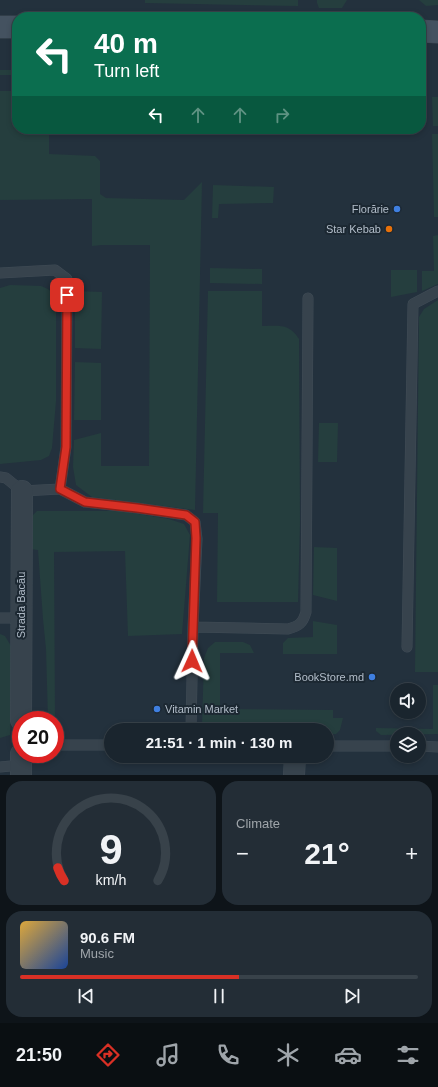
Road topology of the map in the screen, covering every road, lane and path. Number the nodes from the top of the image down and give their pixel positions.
1 (0, 27) edge
2 (12, 27) edge
3 (426, 31) edge
4 (438, 32) edge
5 (0, 273) edge
6 (438, 291) edge
7 (308, 298) dead end
8 (0, 477) edge
9 (60, 489) junction
10 (22, 490) junction
11 (0, 618) edge
12 (21, 618) junction
13 (193, 627) junction
14 (407, 647) dead end
15 (21, 711) edge
16 (191, 723) edge
17 (64, 745) edge
18 (104, 745) edge
19 (334, 746) edge
20 (390, 746) edge
21 (426, 746) edge
22 (438, 746) edge
23 (295, 763) edge
24 (21, 765) edge
25 (0, 767) edge
26 (294, 775) edge

1 - 2 street
3 - 4 street
5 - 9 lane
6 - 14 lane
7 - 13 lane
8 - 10 lane
9 - 10 lane
9 - 13 lane
10 - 12 street, Strada Bacău
11 - 12 lane
12 - 15 street, Strada Bacău
13 - 16 lane
17 - 18 lane
19 - 20 lane
21 - 22 lane
23 - 26 street
24 - 25 lane

